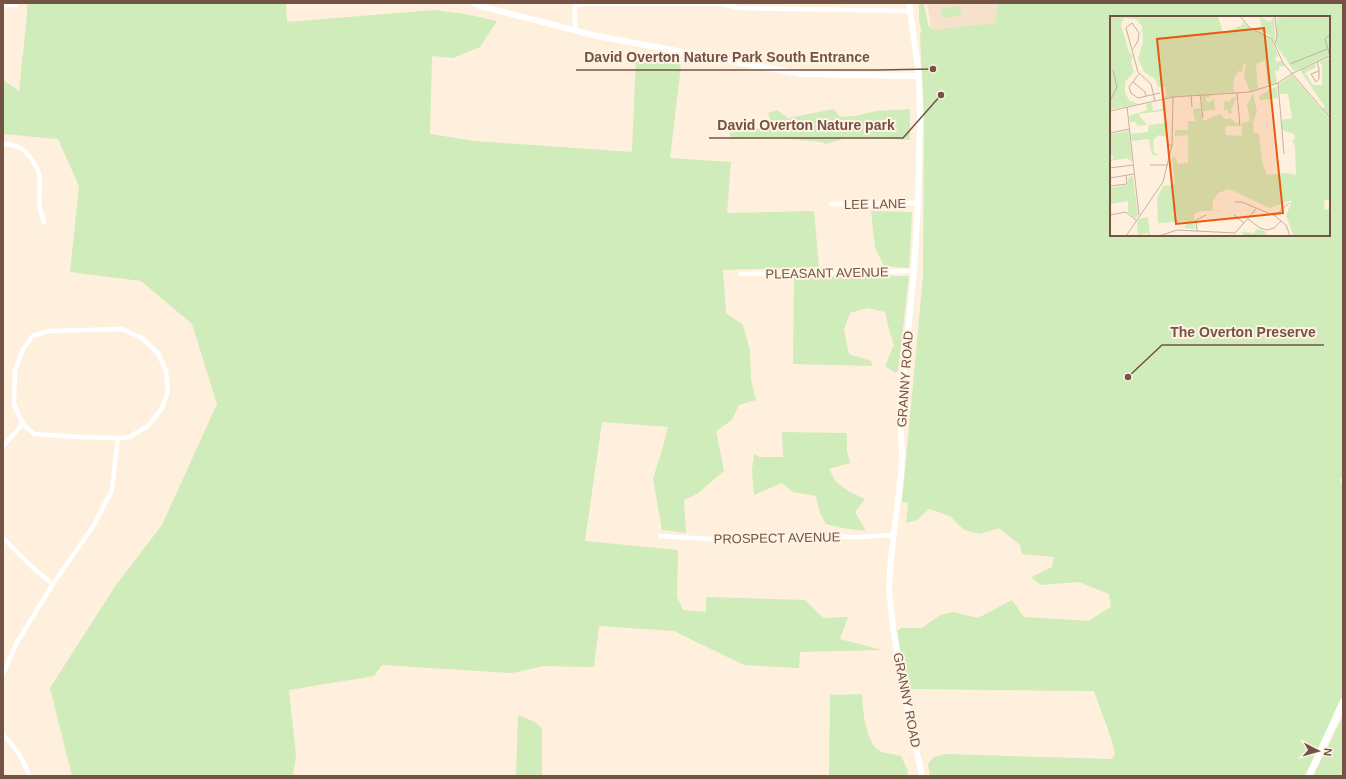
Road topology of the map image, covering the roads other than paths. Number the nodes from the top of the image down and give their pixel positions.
1 (473, 3) edge
2 (909, 3) edge
3 (3, 5) edge
4 (16, 5) dead end
5 (910, 11) junction
6 (575, 31) junction
7 (919, 76) junction
8 (3, 144) edge
9 (918, 203) junction
10 (832, 204) dead end
11 (44, 222) dead end
12 (914, 271) junction
13 (741, 274) dead end
14 (24, 424) junction
15 (118, 438) junction
16 (3, 446) edge
17 (894, 535) junction
18 (660, 536) dead end
19 (3, 538) edge
20 (53, 584) junction
21 (3, 674) edge
22 (1343, 703) edge
23 (3, 734) edge
24 (29, 776) edge
25 (922, 776) edge
26 (1309, 776) edge

1 - 6 street
2 - 5 street, GRANNY ROAD
3 - 4 street
5 - 6 street
5 - 7 street, GRANNY ROAD
6 - 7 street
7 - 9 street, GRANNY ROAD
8 - 11 street
9 - 10 street, LEE LANE
9 - 12 street, GRANNY ROAD
12 - 13 street, PLEASANT AVENUE
12 - 17 street, GRANNY ROAD
14 - 15 street
14 - 15 street
14 - 16 street
15 - 20 street
17 - 18 street, PROSPECT AVENUE
17 - 25 street, GRANNY ROAD
19 - 20 street
20 - 21 street
22 - 26 main road
23 - 24 street

